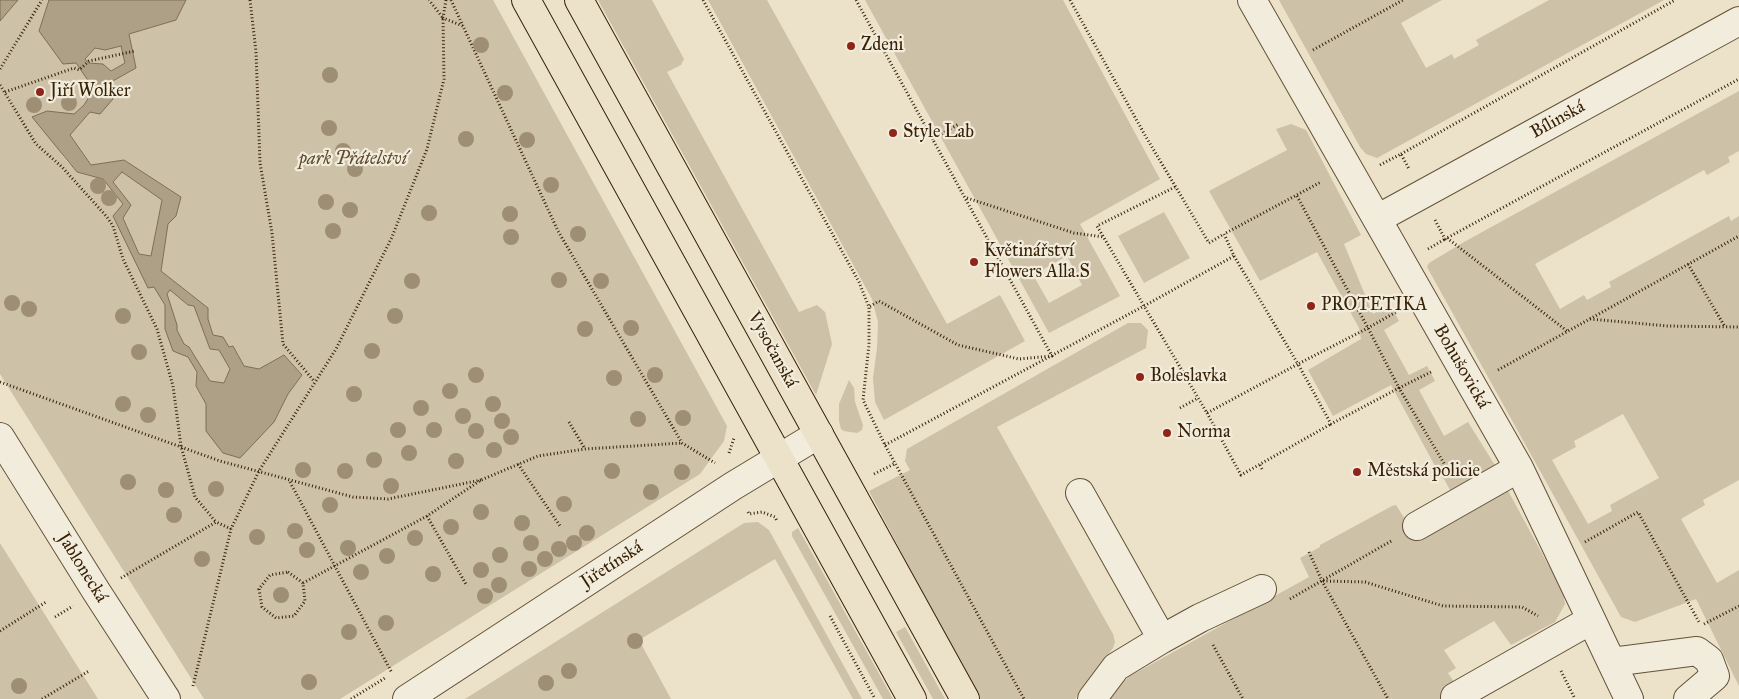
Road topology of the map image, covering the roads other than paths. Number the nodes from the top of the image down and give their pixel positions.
1 (526, 0) edge
2 (579, 0) edge
3 (1252, 0) edge
4 (1739, 21) edge
5 (1377, 219) junction
6 (818, 434) junction
7 (0, 436) edge
8 (780, 459) junction
9 (1518, 468) junction
10 (1080, 493) dead end
11 (1418, 526) road end
12 (1262, 589) dead end
13 (1579, 627) junction
14 (1162, 639) junction
15 (1612, 662) junction
16 (178, 696) edge
17 (1455, 697) dead end
18 (407, 699) edge
19 (912, 699) edge
20 (965, 699) edge
21 (1092, 699) edge
22 (1629, 699) edge
23 (1688, 699) edge

1 - 8 main road
2 - 6 main road, Vysočanská
3 - 5 street, Bohušovická
4 - 5 street, Bílinská
5 - 9 street, Bohušovická
6 - 8 street, Jiřetínská
6 - 20 main road, Vysočanská
7 - 16 street, Jablonecká
8 - 18 street, Jiřetínská
8 - 19 main road
9 - 11 street
9 - 13 street, Bohušovická
10 - 14 street
12 - 14 street
13 - 15 street, Bohušovická
13 - 17 street
14 - 21 street
15 - 22 street, Bohušovická
15 - 23 street

